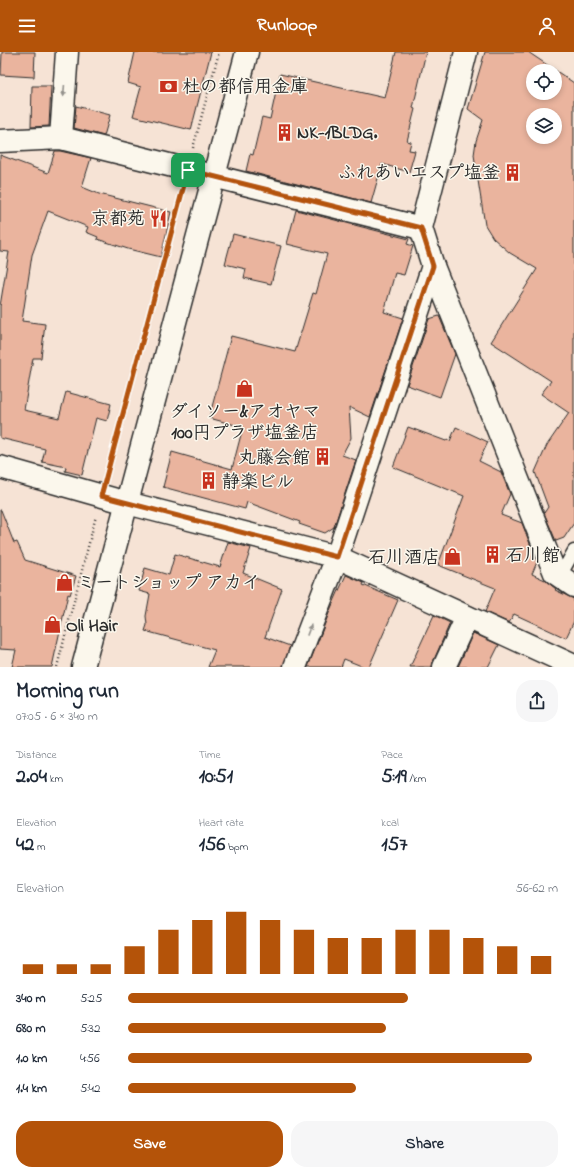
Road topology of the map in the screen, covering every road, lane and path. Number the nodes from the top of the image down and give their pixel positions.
1 (67, 52) edge
2 (219, 52) edge
3 (247, 52) edge
4 (466, 52) edge
5 (61, 138) junction
6 (0, 141) edge
7 (188, 170) junction
8 (214, 177) junction
9 (421, 228) junction
10 (433, 266) junction
11 (0, 467) edge
12 (101, 496) junction
13 (127, 503) junction
14 (574, 551) edge
15 (337, 557) junction
16 (567, 581) edge
17 (467, 617) junction
18 (574, 666) edge
19 (57, 667) edge
20 (83, 667) edge
21 (295, 667) edge
22 (444, 667) edge

1 -> 5 street
2 - 7 path
3 - 8 street
4 - 9 street
5 - 6 street
5 - 7 street
7 - 8 street
7 - 12 path
8 - 9 street
8 - 13 street
9 - 10 street
10 - 15 street
10 - 16 street
11 - 12 street
12 - 13 street
12 - 19 path
13 - 15 street
13 - 20 street
14 - 16 lane
15 - 17 street
21 -> 15 street
17 - 18 street
17 - 22 street

